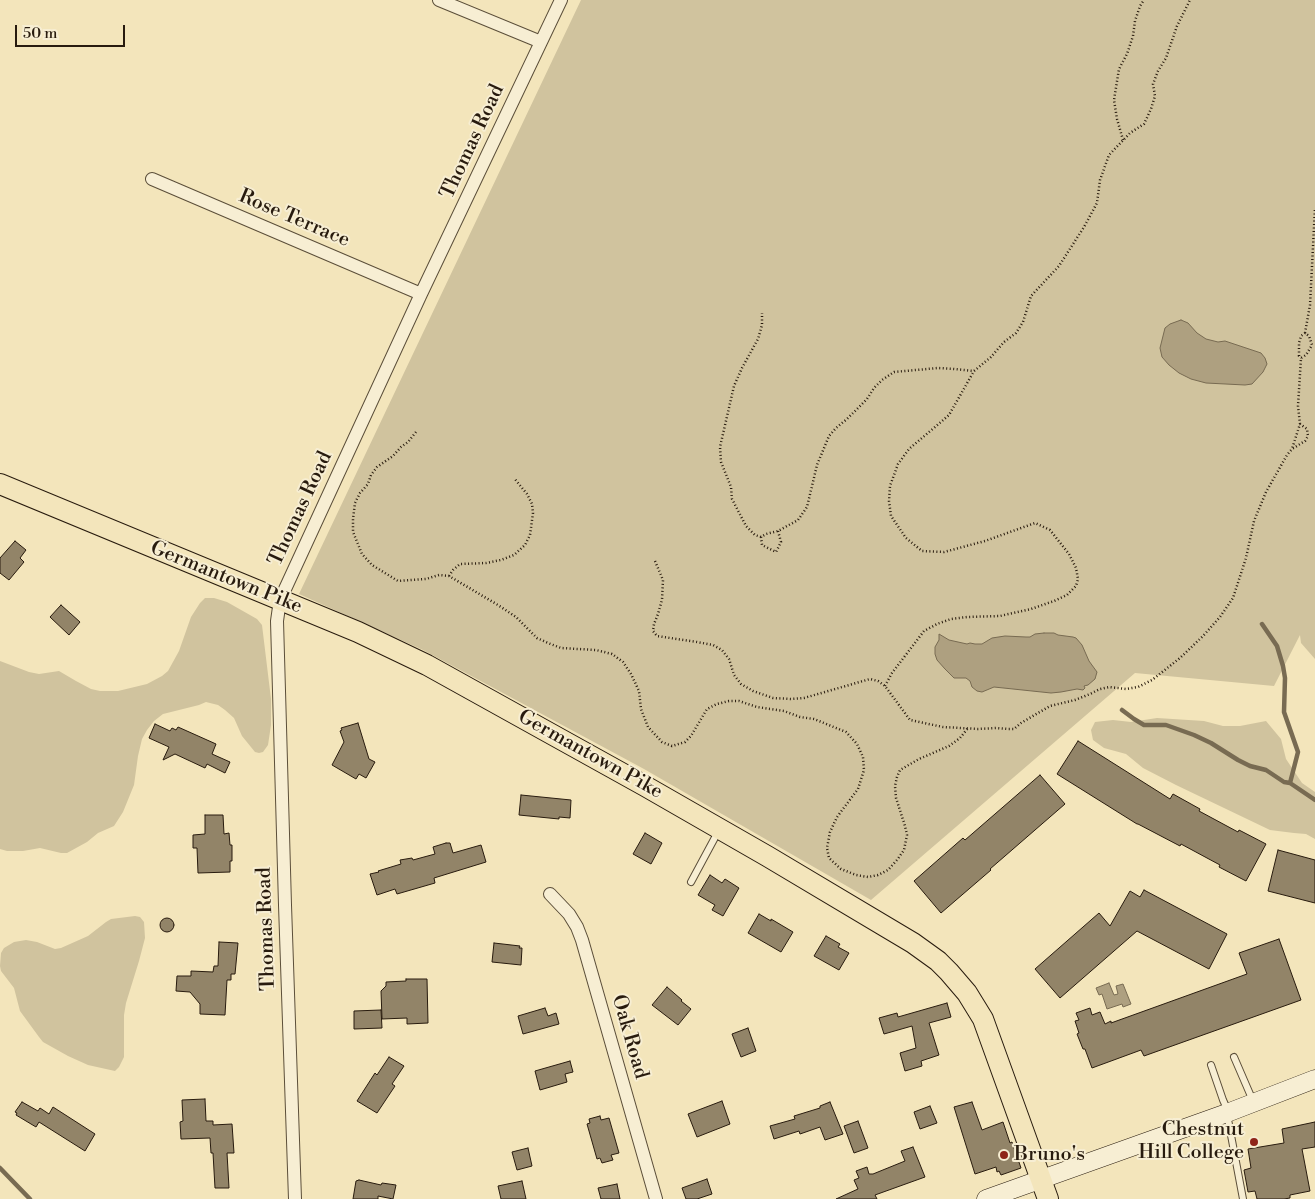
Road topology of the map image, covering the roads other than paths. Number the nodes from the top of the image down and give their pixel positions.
1 (439, 0) edge
2 (561, 0) edge
3 (541, 42) junction
4 (152, 179) dead end
5 (421, 294) junction
6 (0, 484) edge
7 (280, 600) junction
8 (720, 829) junction
9 (691, 882) dead end
10 (550, 894) dead end
11 (1234, 1058) dead end
12 (1212, 1065) dead end
13 (1315, 1079) edge
14 (1254, 1102) junction
15 (1228, 1112) junction
16 (1042, 1180) junction
17 (296, 1199) edge
18 (656, 1199) edge
19 (986, 1199) edge
20 (1048, 1199) edge
21 (1243, 1199) edge

1 - 3 street
2 - 3 street, Thomas Road
3 - 5 street, Thomas Road
4 - 5 street, Rose Terrace
5 - 7 street, Thomas Road
6 - 7 main road, Germantown Pike
7 - 8 main road, Germantown Pike
7 - 17 street, Thomas Road
8 - 9 lane
8 - 16 main road, Germantown Pike
10 - 18 street, Oak Road
11 - 14 lane
12 - 15 lane
13 - 14 street
14 - 15 street
15 - 16 street
15 - 21 lane
16 - 19 street
16 - 20 main road, Germantown Pike

